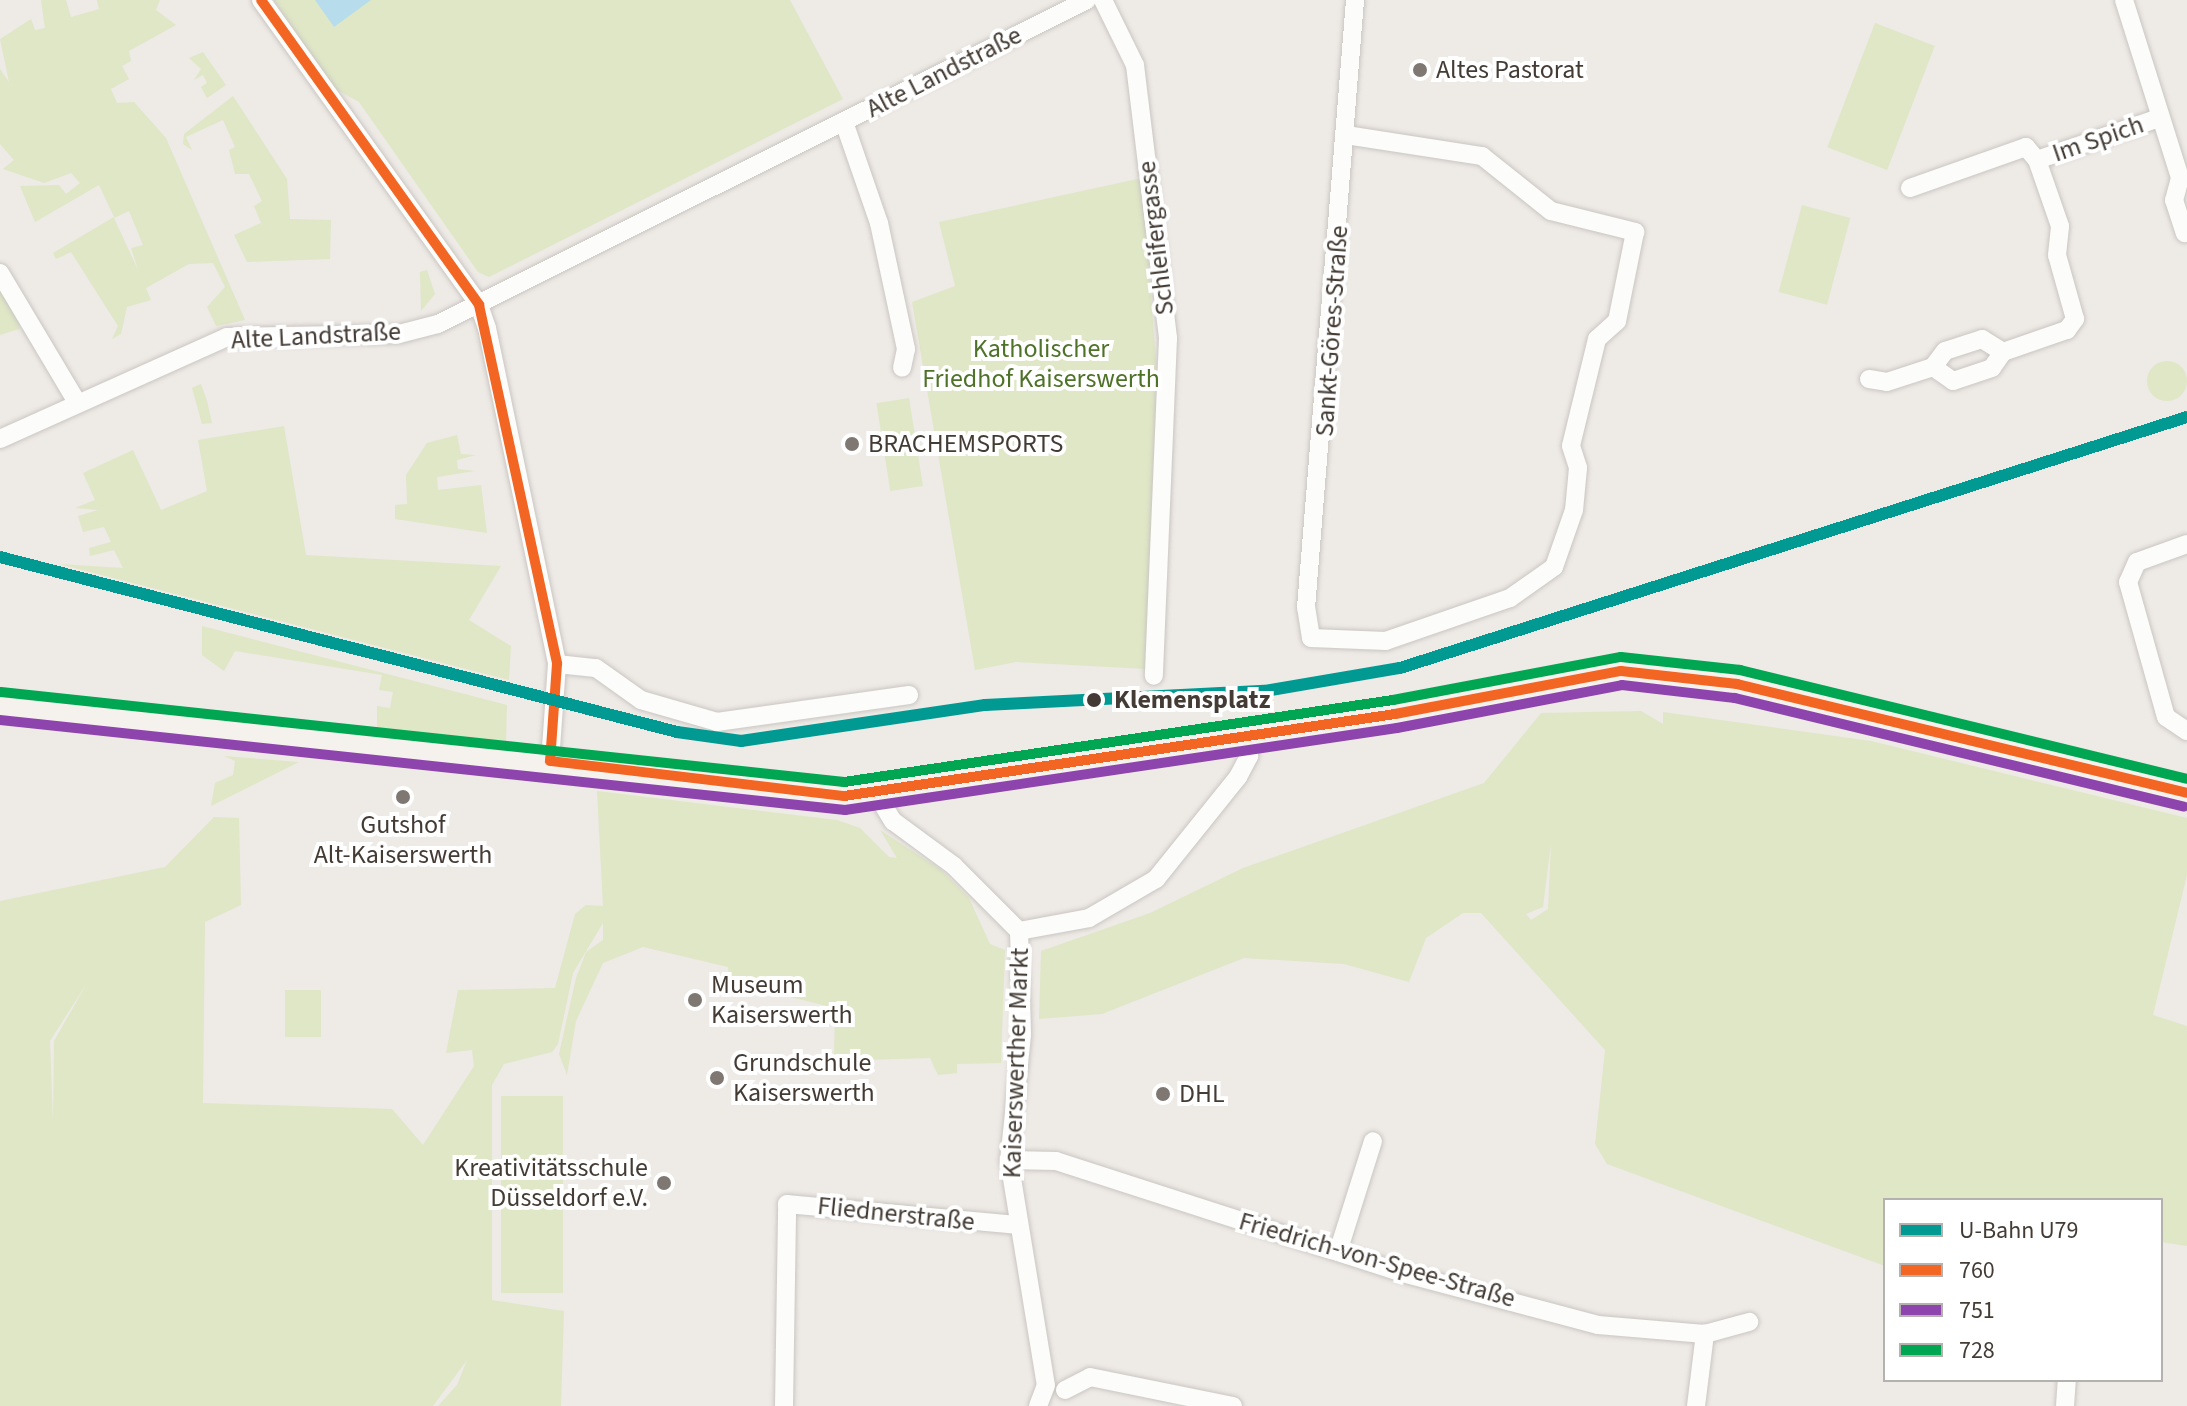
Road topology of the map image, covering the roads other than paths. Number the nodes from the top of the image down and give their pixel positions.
1 (261, 0) edge
2 (1087, 0) edge
3 (1103, 0) edge
4 (1355, 0) edge
5 (2124, 0) edge
6 (2159, 118) junction
7 (844, 122) junction
8 (1346, 135) junction
9 (2037, 160) junction
10 (2183, 176) edge
11 (1910, 188) dead end
12 (2185, 233) edge
13 (0, 273) edge
14 (479, 305) junction
15 (2003, 352) junction
16 (1933, 367) junction
17 (902, 368) dead end
18 (1869, 379) dead end
19 (78, 404) junction
20 (0, 439) edge
21 (2187, 544) edge
22 (557, 664) junction
23 (1154, 676) dead end
24 (909, 695) dead end
25 (0, 706) edge
26 (2187, 731) edge
27 (1247, 746) junction
28 (550, 761) junction
29 (876, 793) junction
30 (2187, 793) edge
31 (1019, 931) junction
32 (1373, 1141) dead end
33 (1009, 1160) junction
34 (1016, 1225) junction
35 (1338, 1252) junction
36 (1749, 1322) dead end
37 (1705, 1334) junction
38 (2067, 1382) edge
39 (1061, 1394) edge
40 (784, 1406) edge
41 (1038, 1406) edge
42 (1233, 1406) edge
43 (1696, 1406) edge
44 (2065, 1406) edge

1 - 14 street
2 - 7 street, Alte Landstraße
3 - 23 street, Schleifergasse
4 - 8 street, Sankt-Göres-Straße
5 - 6 street, Im Spich
6 - 9 street, Im Spich
6 - 10 street, Im Spich
7 - 14 street, Alte Landstraße
7 - 17 street, Alte Landstraße
8 - 8 street, Sankt-Göres-Straße
9 - 11 street, Im Spich
9 - 15 street, Im Spich
10 - 12 street, Im Spich
13 - 19 street
14 - 19 street, Alte Landstraße
14 - 22 street
15 - 16 street
15 - 16 street, Im Spich
16 - 18 street
19 - 20 street, Alte Landstraße
21 - 26 street
22 - 24 street
22 - 28 street
25 - 28 main road
27 - 29 main road
27 - 30 main road
27 - 31 street
28 - 29 main road
29 - 31 street
31 - 33 street, Kaiserswerther Markt
32 - 35 street
33 - 34 street, Kaiserswerther Markt
33 - 35 street, Friedrich-von-Spee-Straße
34 - 39 street, Kaiserswerther Markt
34 - 40 street, Fliednerstraße
35 - 37 street, Friedrich-von-Spee-Straße
36 - 37 street, Friedrich-von-Spee-Straße
37 - 43 street
38 - 44 street
39 - 41 street
39 - 42 street

